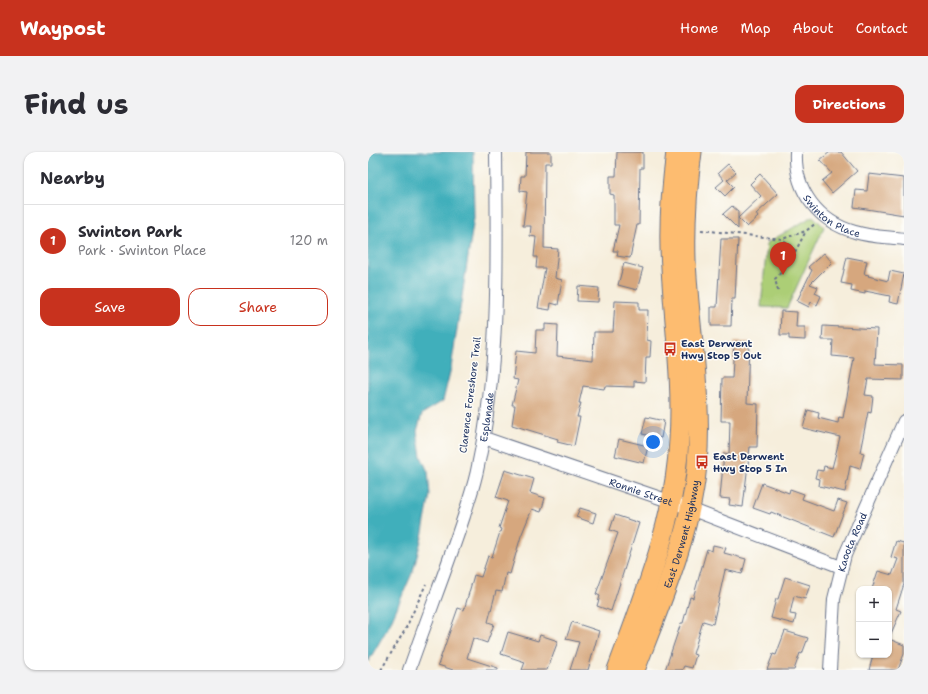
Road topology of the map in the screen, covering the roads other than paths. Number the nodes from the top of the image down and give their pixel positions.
1 (496, 152) edge
2 (676, 152) edge
3 (692, 152) edge
4 (796, 152) edge
5 (904, 239) edge
6 (904, 421) edge
7 (484, 438) junction
8 (672, 502) junction
9 (690, 510) junction
10 (841, 567) junction
11 (409, 670) edge
12 (617, 670) edge
13 (635, 670) edge
14 (830, 670) edge

1 - 7 street, Esplanade
2 - 8 main road, East Derwent Highway
3 - 9 main road, East Derwent Highway
4 - 5 street, Swinton Place
6 - 10 street, Kaoota Road
7 - 8 street, Ronnie Street
7 - 11 street, Esplanade
8 - 9 street, Ronnie Street
8 - 12 main road, East Derwent Highway
9 - 10 street, Ronnie Street
9 - 13 main road, East Derwent Highway
10 - 14 street, Kaoota Road

